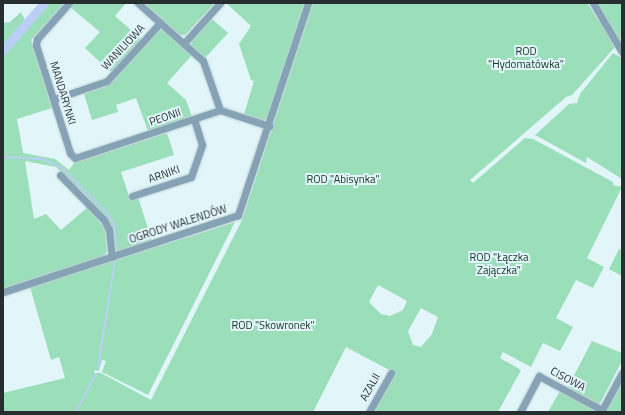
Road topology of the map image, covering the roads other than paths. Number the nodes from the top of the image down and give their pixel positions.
1 (69, 3) edge
2 (138, 3) edge
3 (220, 3) edge
4 (308, 3) edge
5 (593, 3) edge
6 (160, 23) junction
7 (184, 43) junction
8 (622, 52) edge
9 (54, 99) junction
10 (220, 110) junction
11 (194, 119) junction
12 (269, 126) junction
13 (70, 152) joint
14 (60, 175) dead end
15 (132, 196) dead end
16 (112, 257) junction
17 (3, 292) edge
18 (391, 373) dead end
19 (622, 373) edge
20 (602, 411) edge
21 (369, 412) edge
22 (520, 412) edge

1 - 9 street, MANDARYNKI
2 - 6 street
3 - 7 street
4 - 12 street, OGRODY WALENDÓW
5 - 8 street
6 - 7 street
6 - 9 street, WANILIOWA
7 - 10 street
9 - 13 street, MANDARYNKI
10 - 11 street, PEONII
10 - 12 street
11 - 13 street, PEONII
11 - 15 street, ARNIKI
12 - 16 street, OGRODY WALENDÓW
14 - 16 street
16 - 17 street, OGRODY WALENDÓW
18 - 21 street, AZALII
19 - 20 street
20 - 22 street, CISOWA

